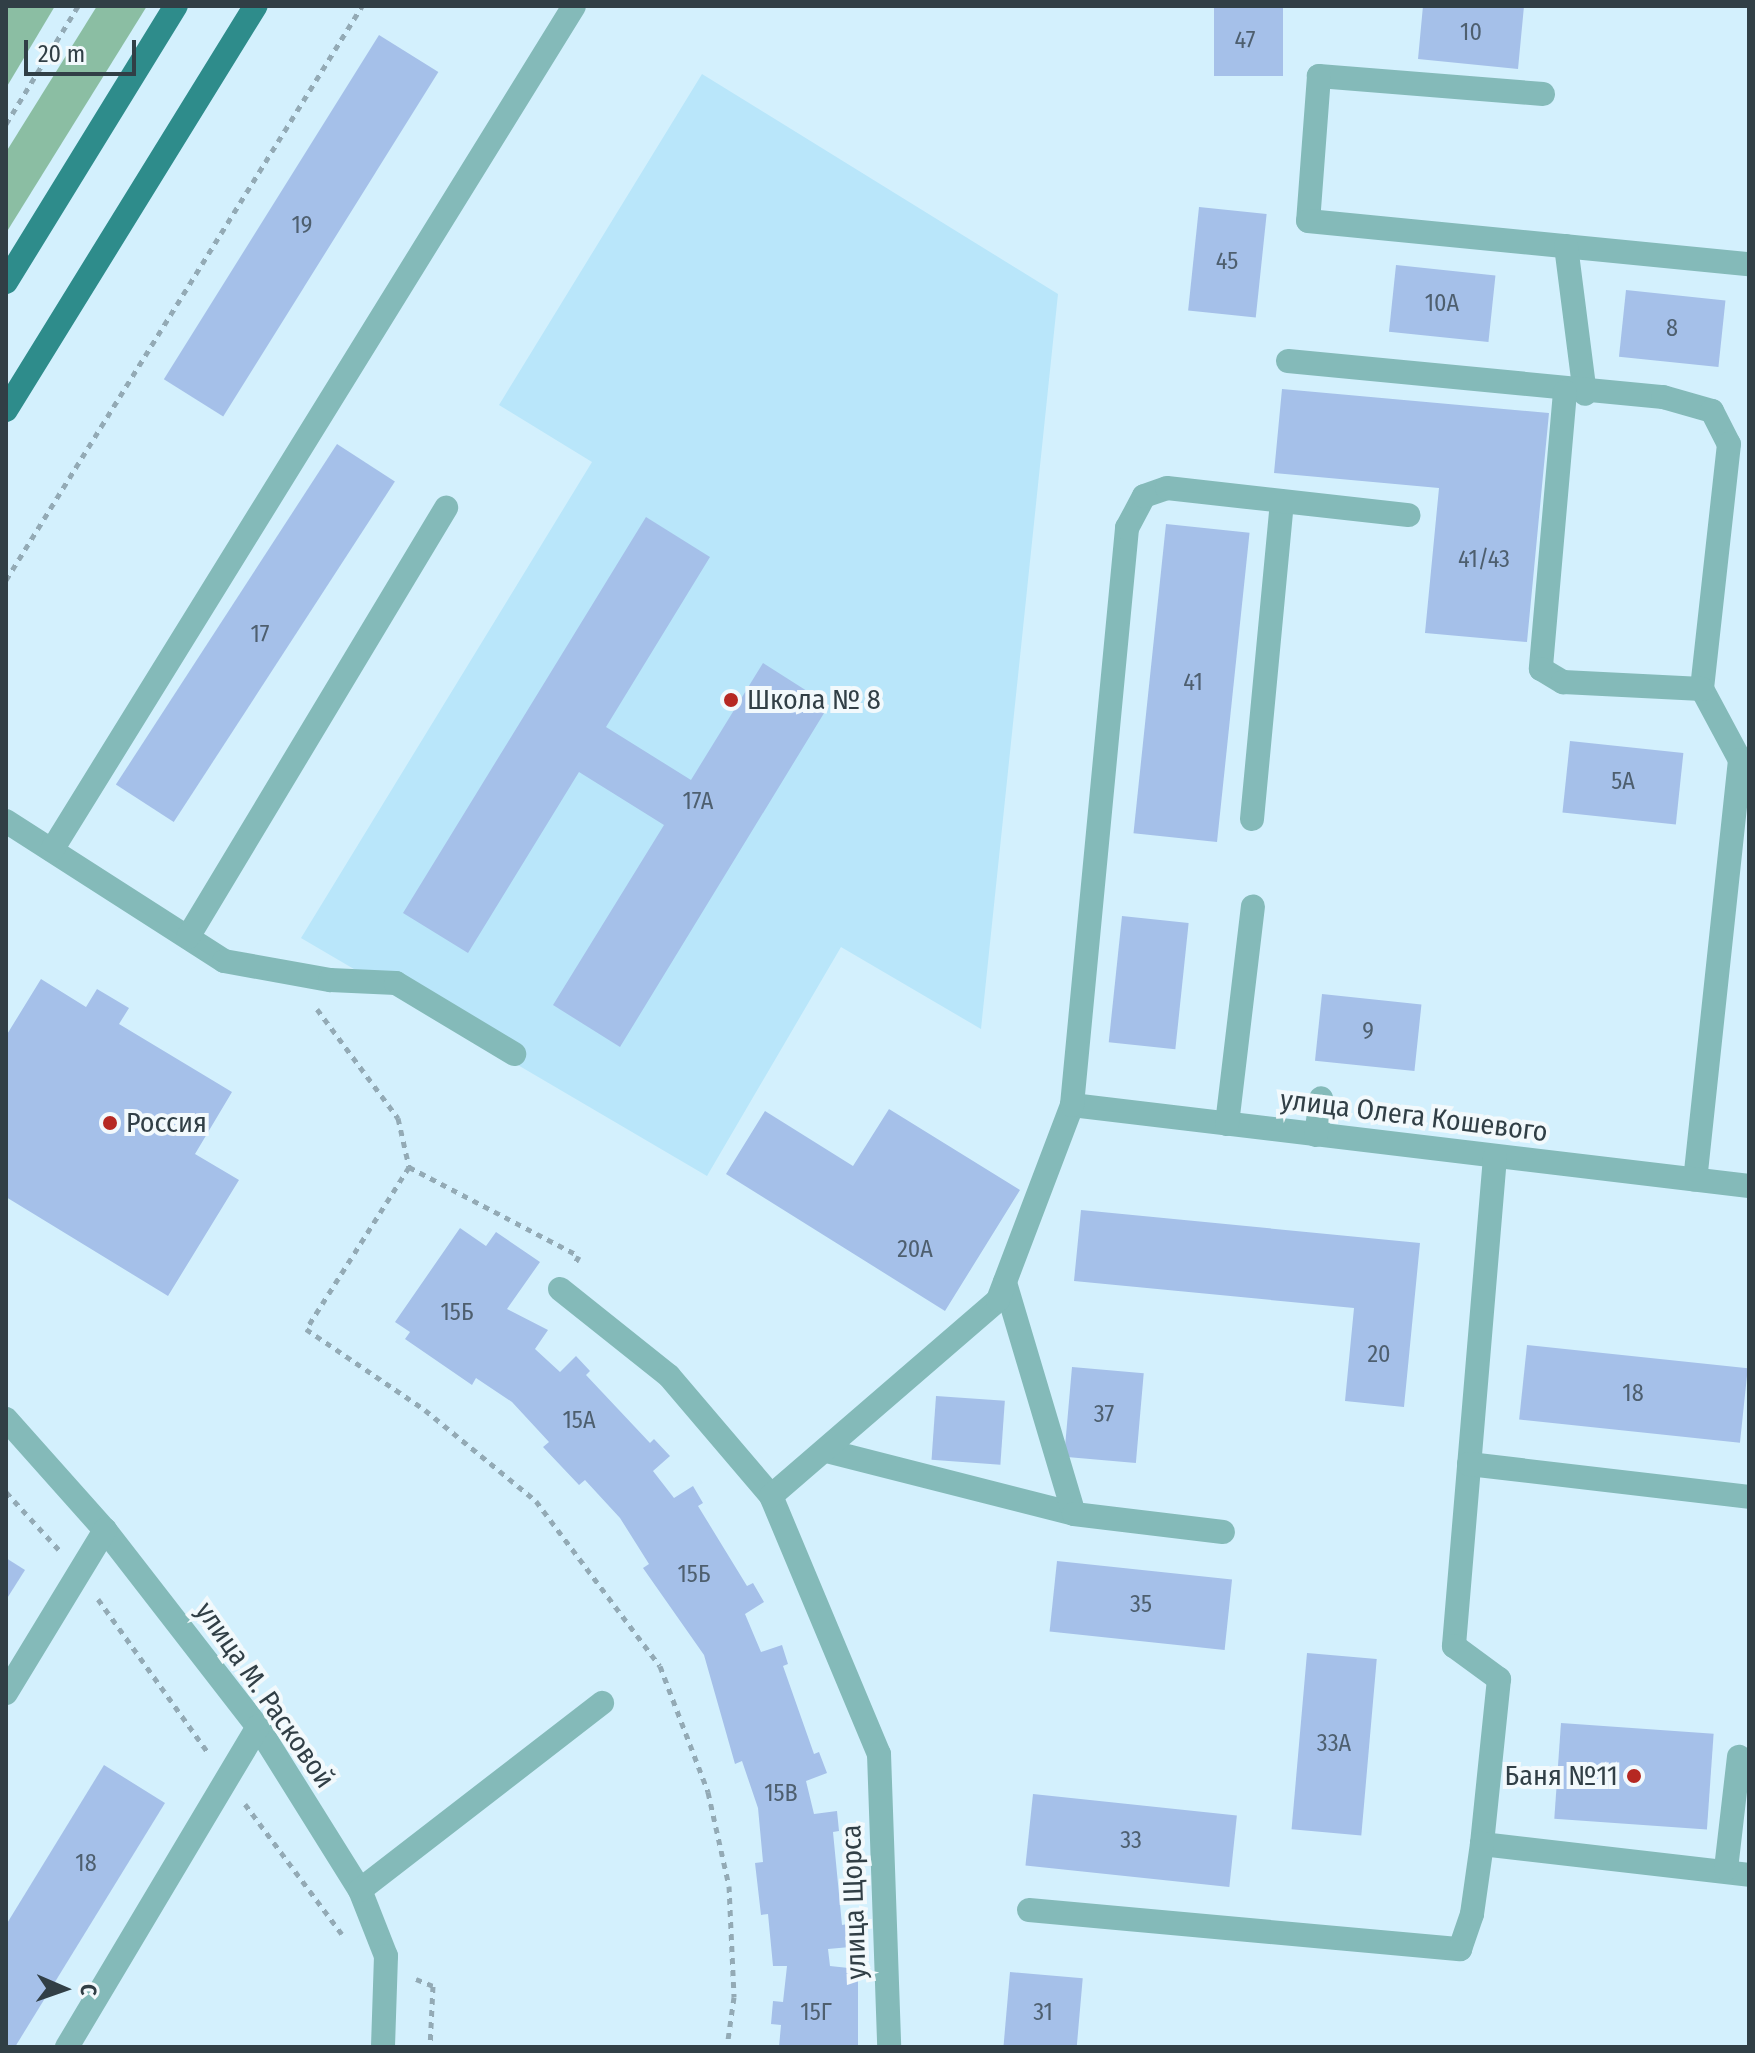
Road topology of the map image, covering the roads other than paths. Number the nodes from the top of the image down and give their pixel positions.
1 (176, 6) edge
2 (256, 6) edge
3 (574, 6) edge
4 (1543, 94) dead end
5 (1566, 246) junction
6 (1749, 264) edge
7 (6, 282) edge
8 (1288, 361) dead end
9 (1575, 393) junction
10 (6, 410) edge
11 (1282, 501) junction
12 (446, 508) dead end
13 (1408, 515) dead end
14 (1702, 689) junction
15 (1252, 819) dead end
16 (6, 821) edge
17 (52, 850) junction
18 (1253, 907) dead end
19 (188, 937) junction
20 (514, 1054) dead end
21 (1321, 1098) dead end
22 (1072, 1105) junction
23 (1227, 1124) junction
24 (1316, 1135) junction
25 (1495, 1157) junction
26 (1695, 1180) junction
27 (1749, 1186) edge
28 (1005, 1282) junction
29 (560, 1289) road end
30 (6, 1419) edge
31 (827, 1451) junction
32 (1469, 1464) junction
33 (771, 1496) junction
34 (1749, 1497) edge
35 (1074, 1514) junction
36 (105, 1530) junction
37 (1223, 1532) dead end
38 (6, 1693) edge
39 (602, 1703) dead end
40 (258, 1727) junction
41 (1739, 1757) dead end
42 (1482, 1844) junction
43 (1738, 1872) edge
44 (360, 1890) junction
45 (1029, 1910) dead end
46 (67, 2047) edge
47 (383, 2047) edge
48 (889, 2047) edge

1 - 7 main road
2 - 10 main road
3 - 17 street
4 - 5 street
5 - 6 street
5 - 9 street
8 - 9 street
9 - 14 street
9 - 14 street
11 - 13 street
11 - 15 street
11 - 22 street
12 - 19 street
14 - 26 street
16 - 17 street
17 - 19 street
18 - 23 street
19 - 20 street
21 - 24 street
22 - 23 street, улица Олега Кошевого
22 - 28 street
23 - 24 street, улица Олега Кошевого
24 - 25 street, улица Олега Кошевого
25 - 26 street, улица Олега Кошевого
25 - 32 street
26 - 27 street, улица Олега Кошевого
28 - 31 street
28 - 35 street
29 - 33 street
30 - 36 street, улица М. Расковой
31 - 33 street
31 - 35 street
32 - 34 street
32 - 42 street
33 - 48 street, улица Щорса
35 - 37 street
36 - 38 street
36 - 40 street, улица М. Расковой
39 - 44 street
40 - 44 street, улица М. Расковой
40 - 46 street
41 - 43 street
42 - 43 street
42 - 45 street
44 - 47 street, улица М. Расковой

